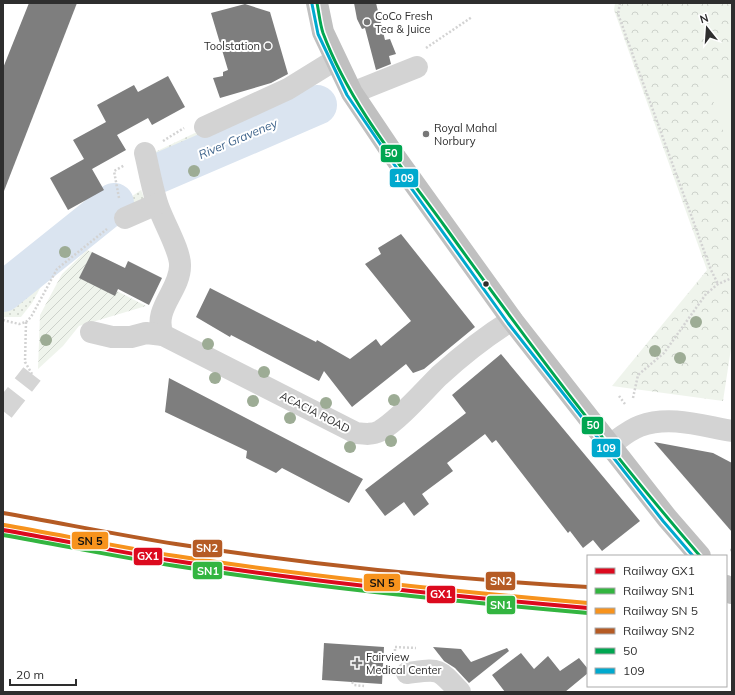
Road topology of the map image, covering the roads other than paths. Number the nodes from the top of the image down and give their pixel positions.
1 (317, 3) edge
2 (335, 60) junction
3 (417, 67) dead end
4 (352, 93) junction
5 (205, 127) dead end
6 (145, 153) dead end
7 (157, 204) junction
8 (125, 218) road end
9 (512, 320) junction
10 (92, 332) dead end
11 (163, 335) junction
12 (732, 431) edge
13 (610, 445) junction
14 (699, 555) edge
15 (407, 673) dead end
16 (460, 692) edge

1 - 2 highway
2 - 4 highway
2 - 5 street
3 - 4 street
4 - 9 highway
6 - 7 street
7 - 8 street
7 - 11 street
9 - 11 street, ACACIA ROAD
9 - 13 highway
10 - 11 street
12 - 13 street
13 - 14 highway
15 - 16 street

